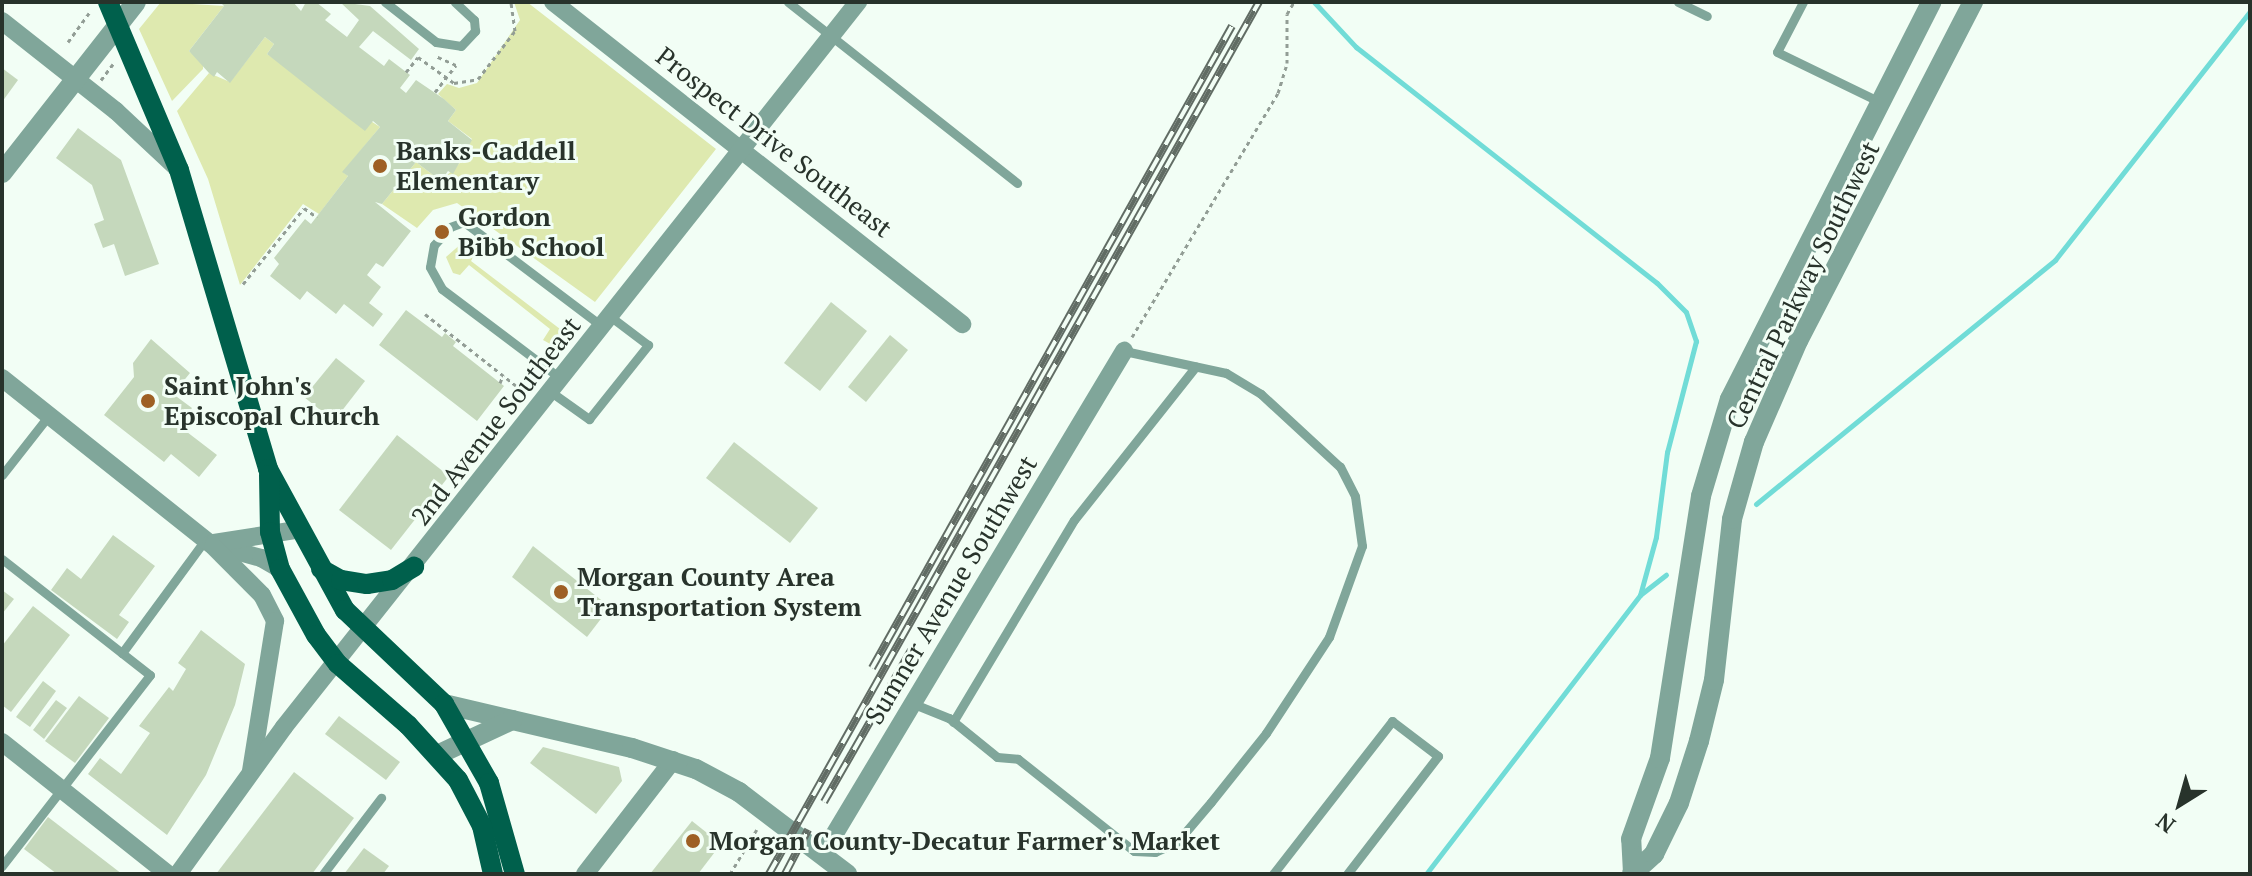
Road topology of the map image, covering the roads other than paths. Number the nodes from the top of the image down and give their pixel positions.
1 (108, 2) edge
2 (136, 2) edge
3 (385, 2) edge
4 (455, 2) edge
5 (553, 2) edge
6 (788, 2) edge
7 (858, 2) edge
8 (1678, 2) edge
9 (1803, 2) edge
10 (1931, 2) edge
11 (1973, 2) edge
12 (1707, 16) dead end
13 (2, 21) edge
14 (119, 23) junction
15 (831, 37) junction
16 (76, 79) junction
17 (1880, 102) junction
18 (741, 151) junction
19 (179, 170) junction
20 (2, 173) edge
21 (1017, 183) dead end
22 (607, 322) junction
23 (962, 324) dead end
24 (1124, 351) joint
25 (1196, 366) junction
26 (2, 378) edge
27 (556, 386) junction
28 (49, 415) junction
29 (268, 469) junction
30 (2, 475) edge
31 (301, 529) junction
32 (270, 532) junction
33 (208, 542) junction
34 (2, 559) edge
35 (318, 567) junction
36 (414, 567) junction
37 (280, 569) junction
38 (364, 631) junction
39 (122, 653) junction
40 (338, 664) junction
41 (444, 704) junction
42 (914, 704) junction
43 (512, 720) junction
44 (953, 722) junction
45 (465, 740) junction
46 (2, 742) edge
47 (437, 755) junction
48 (673, 760) junction
49 (250, 776) junction
50 (62, 790) junction
51 (381, 798) dead end
52 (822, 855) junction
53 (2, 866) edge
54 (514, 866) edge
55 (492, 867) edge
56 (168, 874) edge
57 (178, 874) edge
58 (323, 874) edge
59 (585, 874) edge
60 (847, 874) edge
61 (1273, 874) edge
62 (1347, 874) edge
63 (1633, 874) edge

1 - 14 main road
2 - 14 street
3 - 4 lane
5 - 18 street, Prospect Drive Southeast
6 - 15 lane
7 - 15 street, 2nd Avenue Southeast
8 - 12 lane
9 - 17 lane
10 - 17 street, Central Parkway Southwest
11 - 63 street, Central Parkway Southwest
13 - 16 street
14 - 16 street
14 - 19 main road
15 - 18 street, 2nd Avenue Southeast
15 - 21 lane
16 - 19 street
16 - 20 street
17 - 63 street, Central Parkway Southwest
18 - 22 street, 2nd Avenue Southeast
18 - 23 street, Prospect Drive Southeast
19 - 29 main road
22 - 27 street, 2nd Avenue Southeast
22 - 27 lane
22 - 27 lane
24 - 25 lane
24 - 42 street, Sumner Avenue Southwest
25 - 44 lane
25 - 44 lane
26 - 28 street
27 - 36 street, 2nd Avenue Southeast
28 - 30 lane
28 - 33 street
29 - 31 main road
29 - 32 main road
31 - 32 street
31 - 35 main road
32 - 33 street
32 - 37 main road
33 - 37 street
33 - 39 lane
33 - 49 street
34 - 39 lane
35 - 36 main road
35 - 38 main road
36 - 38 street, 2nd Avenue Southeast
37 - 40 main road
38 - 40 street, 2nd Avenue Southeast
38 - 41 main road
39 - 50 lane
40 - 47 main road
40 - 49 street, 2nd Avenue Southeast
41 - 43 street
41 - 45 main road
42 - 44 lane
42 - 52 street, Sumner Avenue Southwest
43 - 45 street
43 - 48 street
45 - 47 street
45 - 54 main road
46 - 50 street
47 - 55 main road
48 - 52 street
48 - 59 street
49 - 57 street, 2nd Avenue Southeast
50 - 53 lane
50 - 56 street
51 - 58 lane
52 - 60 street
61 - 62 lane

